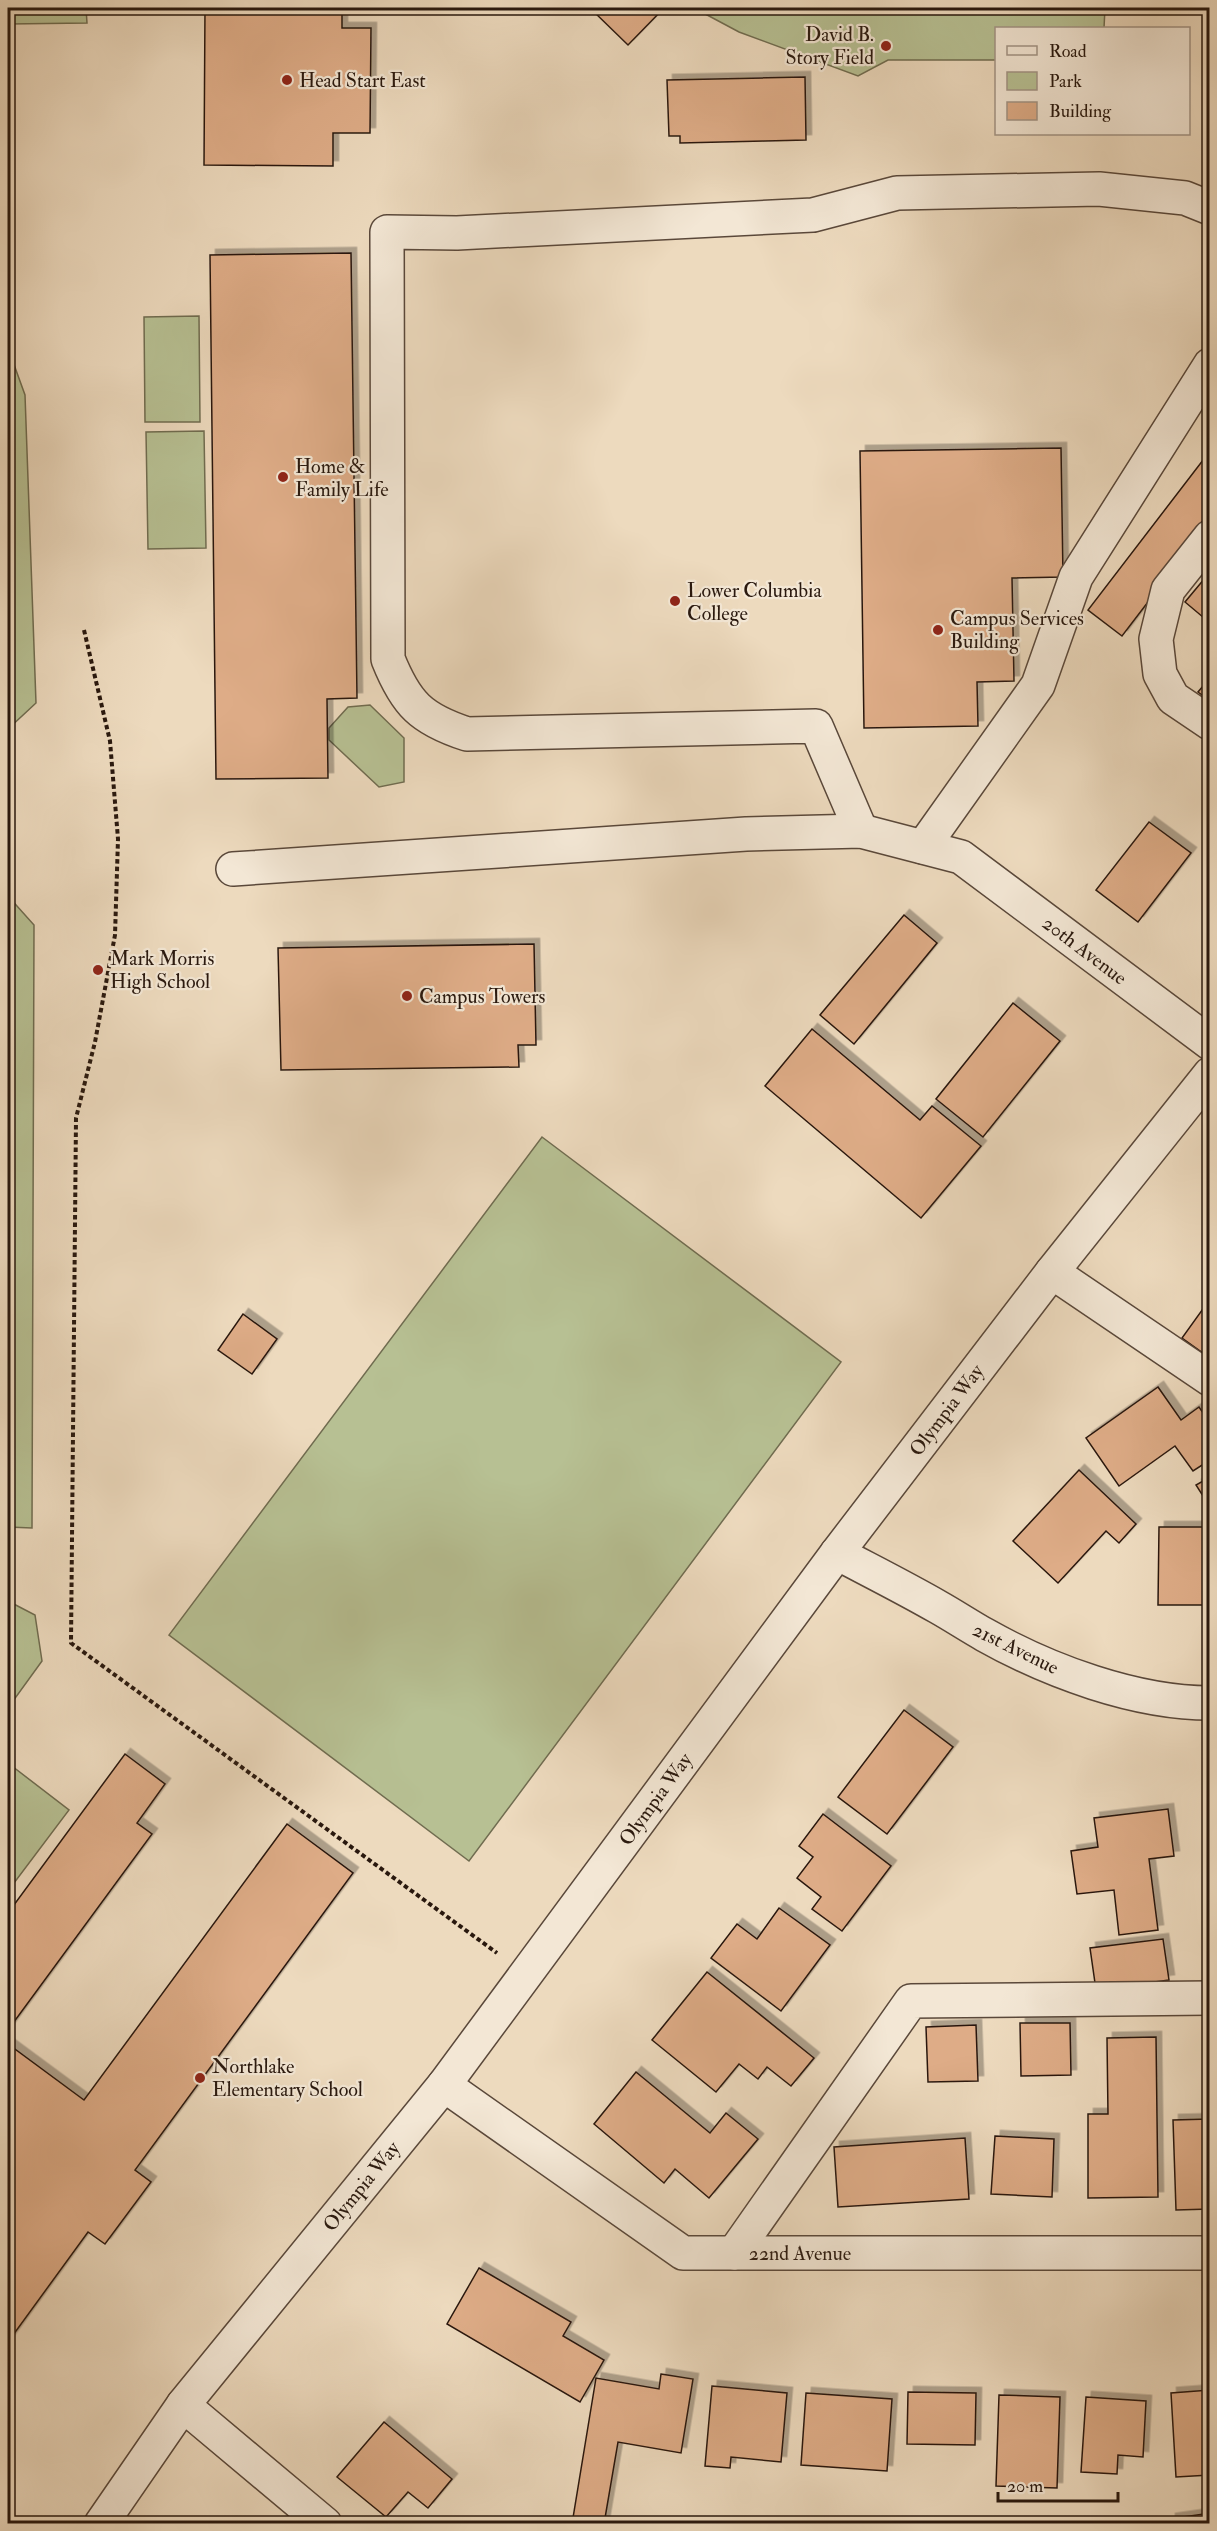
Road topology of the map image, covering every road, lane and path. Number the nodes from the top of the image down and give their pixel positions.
1 (1209, 208) edge
2 (1209, 365) edge
3 (1209, 537) edge
4 (84, 630) dead end
5 (1209, 723) edge
6 (861, 831) junction
7 (923, 847) junction
8 (233, 869) dead end
9 (1209, 1043) edge
10 (1209, 1074) edge
11 (1052, 1272) junction
12 (1209, 1379) edge
13 (837, 1553) junction
14 (1209, 1703) edge
15 (526, 1974) junction
16 (1209, 1998) edge
17 (444, 2085) junction
18 (734, 2253) junction
19 (1209, 2253) edge
20 (183, 2405) junction
21 (101, 2523) edge
22 (325, 2523) edge

1 - 6 street
2 - 7 street
3 - 5 street
4 - 15 path
6 - 7 street
6 - 8 street
7 - 9 street, 20th Avenue
10 - 11 street, Olympia Way
11 - 12 street
11 - 13 street, Olympia Way
13 - 14 street, 21st Avenue
13 - 15 street, Olympia Way
15 - 17 street, Olympia Way
16 - 18 street
17 - 18 street, 22nd Avenue
17 - 20 street, Olympia Way
18 - 19 street, 22nd Avenue
20 - 21 street, Olympia Way
20 - 22 street

